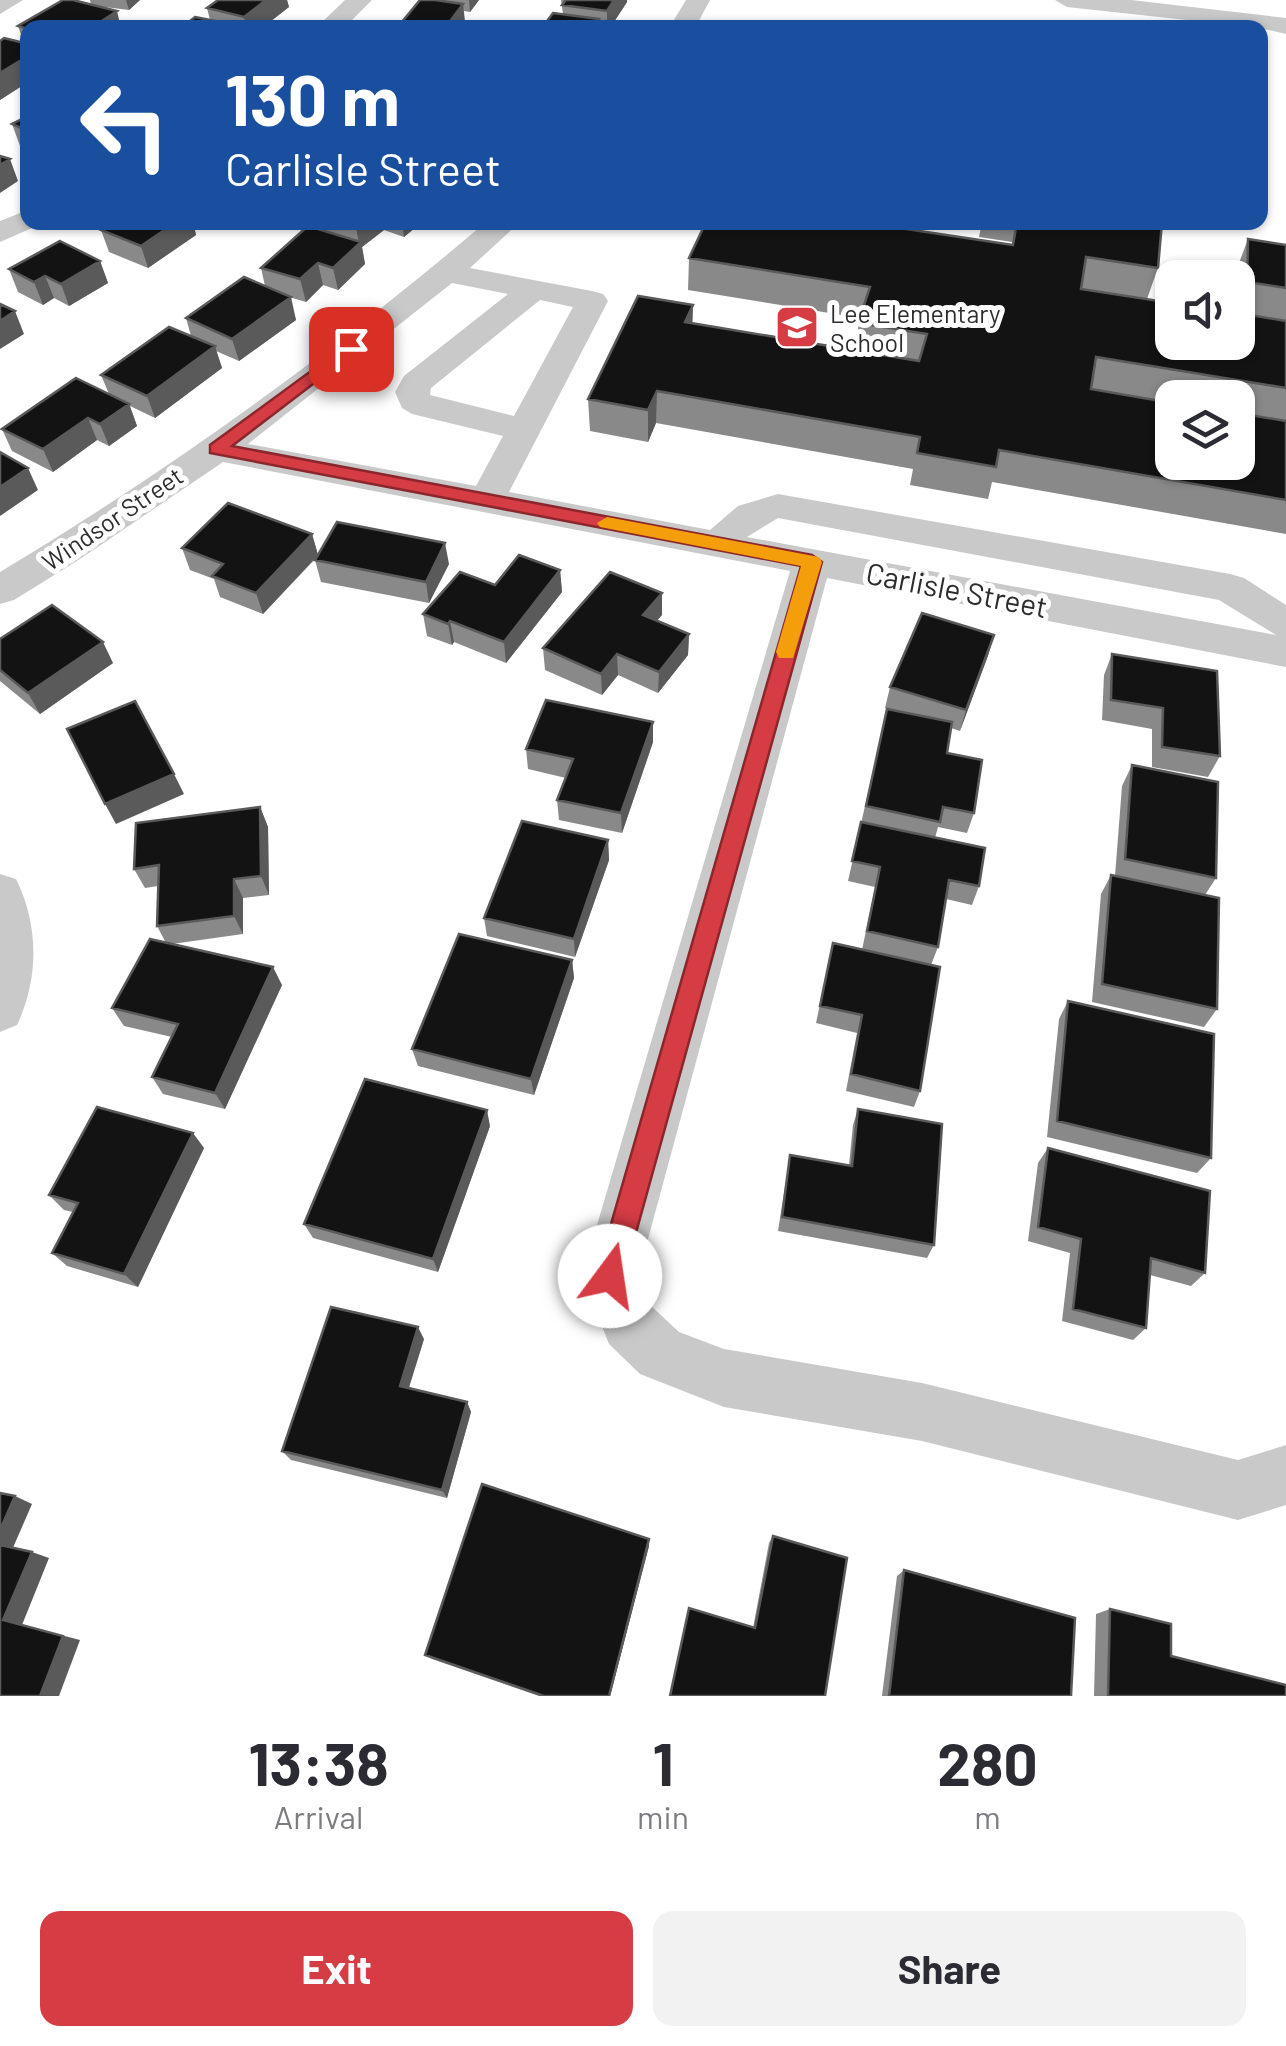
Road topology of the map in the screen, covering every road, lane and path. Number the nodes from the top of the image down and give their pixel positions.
1 (10, 0) edge
2 (360, 0) edge
3 (1067, 0) edge
4 (0, 6) edge
5 (337, 20) edge
6 (1235, 20) edge
7 (497, 230) edge
8 (448, 273) junction
9 (534, 289) junction
10 (524, 430) junction
11 (216, 449) junction
12 (487, 500) junction
13 (718, 544) junction
14 (812, 562) junction
15 (0, 590) edge
16 (1286, 624) edge
17 (1286, 652) edge
18 (0, 893) edge
19 (0, 1010) edge
20 (1286, 1475) edge

1 - 4 street
2 - 5 street
3 - 6 street
7 - 8 street, Windsor Street
8 - 9 street
8 - 11 street, Windsor Street
9 - 10 street
9 - 10 street
10 - 12 street
11 - 12 street, Carlisle Street
11 - 15 street, Windsor Street
12 - 13 street, Carlisle Street
13 - 14 street, Carlisle Street
13 - 16 street
14 - 17 street, Carlisle Street
14 - 20 street
18 - 19 street

